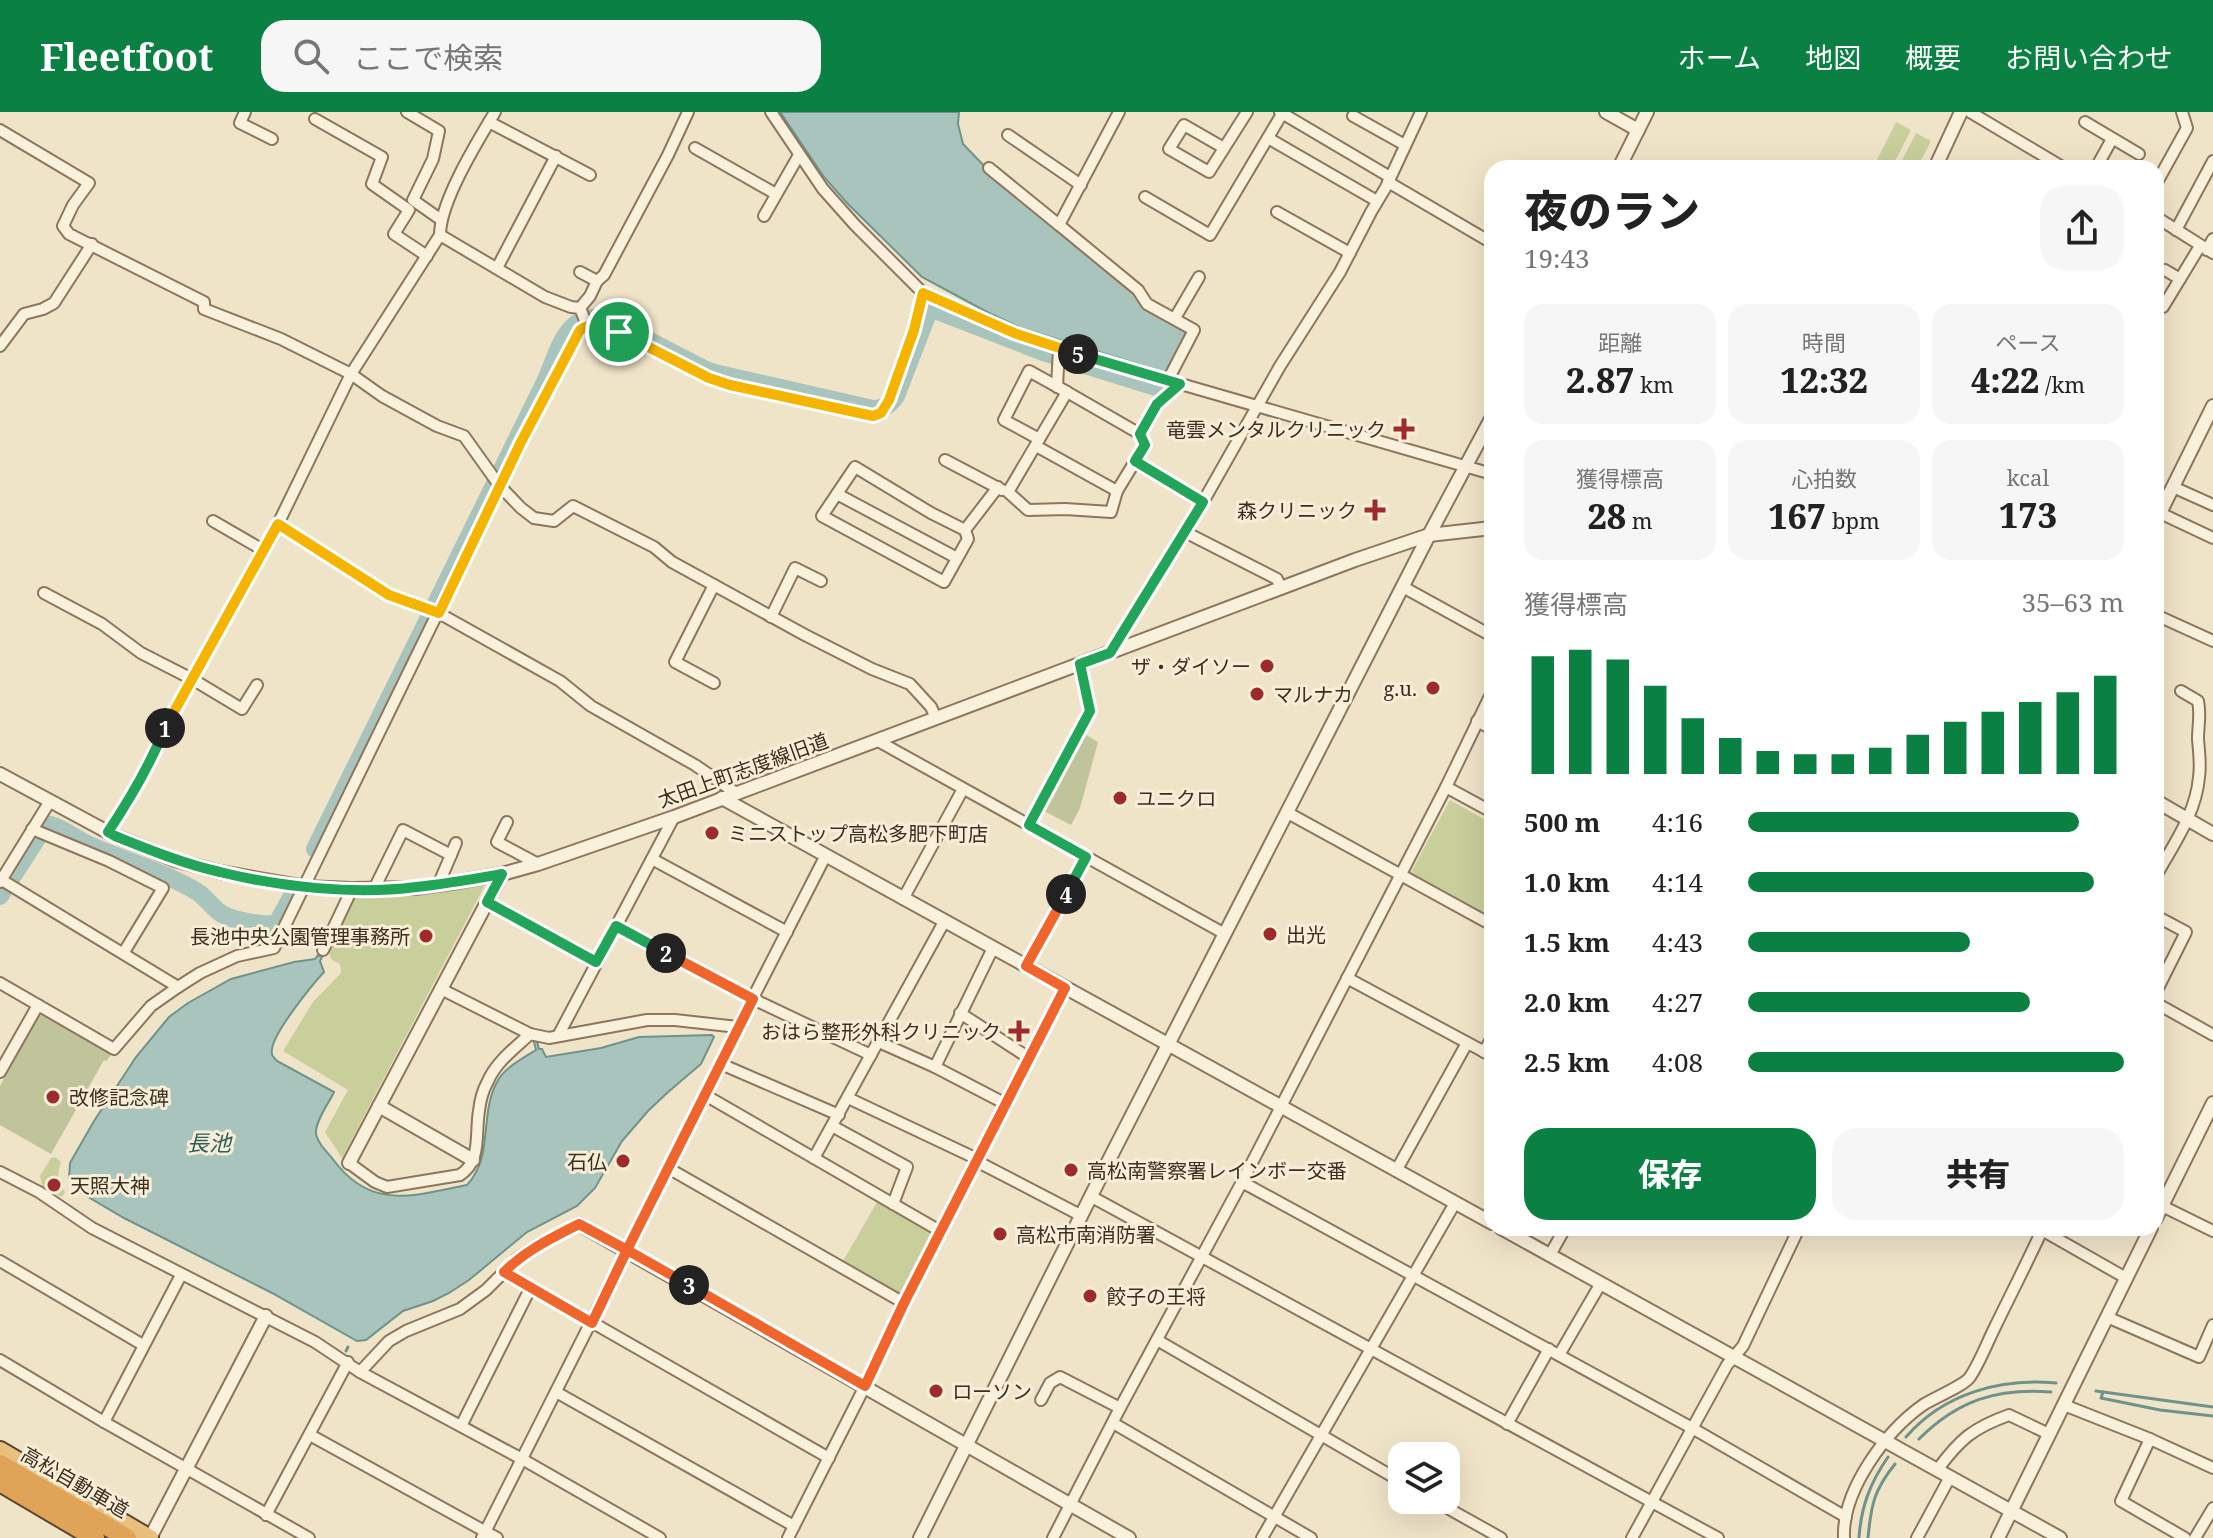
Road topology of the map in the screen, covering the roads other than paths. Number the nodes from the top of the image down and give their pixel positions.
1 (407, 112) edge
2 (688, 112) edge
3 (771, 112) edge
4 (1119, 112) edge
5 (1247, 112) edge
6 (1421, 112) edge
7 (1606, 112) edge
8 (1647, 112) edge
9 (1961, 112) edge
10 (1970, 112) edge
11 (2182, 112) edge
12 (1281, 113) edge
13 (1353, 116) dead end
14 (492, 117) edge
15 (238, 118) edge
16 (315, 119) dead end
17 (2085, 122) dead end
18 (0, 130) edge
19 (1638, 130) junction
20 (1008, 135) dead end
21 (1268, 138) junction
22 (272, 139) dead end
23 (2112, 139) junction
24 (1405, 145) junction
25 (695, 148) dead end
26 (1224, 148) junction
27 (2139, 154) dead end
28 (799, 155) junction
29 (556, 156) junction
30 (1623, 160) edge
31 (1939, 160) edge
32 (2051, 160) edge
33 (2100, 160) edge
34 (2213, 161) edge
35 (989, 168) dead end
36 (2164, 170) edge
37 (590, 175) dead end
38 (1389, 180) junction
39 (1081, 185) junction
40 (776, 194) junction
41 (1145, 197) dead end
42 (1377, 201) junction
43 (1277, 212) dead end
44 (764, 216) dead end
45 (440, 219) junction
46 (2164, 222) edge
47 (1059, 225) junction
48 (2176, 230) junction
49 (440, 235) junction
50 (1484, 238) edge
51 (2213, 239) edge
52 (92, 244) junction
53 (2207, 249) edge
54 (1350, 253) junction
55 (427, 256) junction
56 (497, 268) junction
57 (2165, 270) dead end
58 (580, 272) dead end
59 (1199, 277) dead end
60 (2180, 279) junction
61 (597, 281) junction
62 (923, 293) junction
63 (2164, 305) edge
64 (581, 311) junction
65 (1175, 318) junction
66 (587, 325) junction
67 (0, 346) edge
68 (1059, 352) junction
69 (351, 374) junction
70 (1165, 379) junction
71 (1180, 384) junction
72 (1062, 389) junction
73 (1258, 408) junction
74 (2212, 409) edge
75 (1484, 432) edge
76 (1140, 434) junction
77 (1037, 442) junction
78 (945, 460) dead end
79 (1135, 461) junction
80 (1466, 467) junction
81 (1484, 472) edge
82 (499, 485) junction
83 (2173, 487) junction
84 (1003, 490) junction
85 (1117, 491) junction
86 (837, 494) junction
87 (1203, 502) junction
88 (2164, 505) edge
89 (2213, 505) edge
90 (2164, 519) edge
91 (213, 521) dead end
92 (278, 524) junction
93 (1484, 529) edge
94 (965, 530) junction
95 (1185, 532) junction
96 (1429, 535) junction
97 (2213, 538) edge
98 (263, 550) junction
99 (957, 558) junction
100 (821, 581) dead end
101 (714, 585) junction
102 (1403, 587) junction
103 (1281, 588) junction
104 (44, 593) dead end
105 (434, 611) junction
106 (771, 617) junction
107 (2164, 619) edge
108 (1484, 632) edge
109 (2213, 641) edge
110 (1110, 653) junction
111 (1080, 664) junction
112 (192, 679) junction
113 (714, 683) dead end
114 (257, 685) dead end
115 (2181, 691) dead end
116 (1484, 707) edge
117 (936, 718) junction
118 (1477, 721) junction
119 (1484, 725) edge
120 (878, 741) junction
121 (0, 774) edge
122 (1446, 787) junction
123 (963, 789) junction
124 (736, 793) junction
125 (722, 798) junction
126 (50, 801) junction
127 (2164, 805) edge
128 (1484, 808) edge
129 (1288, 813) junction
130 (674, 817) junction
131 (2188, 818) junction
132 (507, 822) dead end
133 (1029, 825) junction
134 (38, 832) junction
135 (108, 832) junction
136 (2213, 834) edge
137 (456, 843) dead end
138 (451, 855) junction
139 (826, 855) junction
140 (1086, 857) junction
141 (652, 859) junction
142 (2164, 862) edge
143 (538, 864) junction
144 (502, 874) junction
145 (1401, 874) junction
146 (4, 882) edge
147 (439, 883) junction
148 (305, 887) junction
149 (352, 889) junction
150 (374, 889) junction
151 (903, 899) junction
152 (487, 902) junction
153 (2164, 920) edge
154 (1484, 921) edge
155 (944, 922) junction
156 (616, 926) junction
157 (787, 932) junction
158 (1225, 934) junction
159 (993, 948) junction
160 (323, 950) dead end
161 (124, 952) junction
162 (596, 962) junction
163 (1026, 966) junction
164 (2164, 976) edge
165 (1347, 978) junction
166 (0, 983) edge
167 (178, 987) junction
168 (1065, 988) junction
169 (441, 989) junction
170 (753, 999) junction
171 (38, 1005) junction
172 (2164, 1007) edge
173 (960, 1013) junction
174 (738, 1027) junction
175 (530, 1034) junction
176 (2213, 1035) edge
177 (558, 1036) junction
178 (879, 1042) junction
179 (1467, 1043) junction
180 (1168, 1045) junction
181 (1484, 1052) edge
182 (871, 1055) junction
183 (1029, 1058) junction
184 (721, 1064) junction
185 (935, 1067) junction
186 (0, 1072) edge
187 (705, 1095) junction
188 (848, 1098) junction
189 (2213, 1103) edge
190 (1006, 1104) junction
191 (379, 1106) junction
192 (1281, 1106) junction
193 (839, 1115) junction
194 (832, 1126) junction
195 (814, 1158) junction
196 (473, 1160) junction
197 (977, 1160) junction
198 (349, 1163) joint
199 (668, 1168) junction
200 (1396, 1171) junction
201 (0, 1172) edge
202 (1242, 1182) junction
203 (1092, 1197) junction
204 (2164, 1197) edge
205 (1455, 1203) junction
206 (893, 1204) junction
207 (2164, 1211) edge
208 (1082, 1216) junction
209 (1484, 1219) edge
210 (579, 1224) joint
211 (940, 1231) junction
212 (2213, 1231) edge
213 (1516, 1236) edge
214 (1561, 1236) edge
215 (1795, 1236) edge
216 (2038, 1236) edge
217 (2053, 1236) edge
218 (2147, 1236) edge
219 (627, 1250) junction
220 (1550, 1255) junction
221 (1202, 1257) junction
222 (0, 1261) edge
223 (504, 1272) junction
224 (181, 1275) junction
225 (1413, 1276) junction
226 (2126, 1278) junction
227 (1601, 1283) junction
228 (531, 1287) junction
229 (904, 1303) junction
230 (266, 1316) junction
231 (2107, 1317) junction
232 (592, 1323) junction
233 (2213, 1325) edge
234 (1157, 1340) junction
235 (143, 1345) junction
236 (1549, 1349) junction
237 (1371, 1350) junction
238 (1559, 1355) junction
239 (1734, 1356) junction
240 (0, 1360) edge
241 (348, 1362) junction
242 (360, 1372) junction
243 (865, 1386) junction
244 (556, 1392) junction
245 (1041, 1400) dead end
246 (2064, 1405) junction
247 (1120, 1408) junction
248 (104, 1422) junction
249 (1113, 1423) junction
250 (1507, 1424) junction
251 (461, 1426) junction
252 (1692, 1428) junction
253 (2049, 1434) junction
254 (310, 1435) junction
255 (1321, 1436) junction
256 (2150, 1439) junction
257 (1887, 1441) junction
258 (967, 1445) junction
259 (0, 1450) edge
260 (829, 1458) junction
261 (522, 1459) junction
262 (0, 1464) edge
263 (2213, 1468) edge
264 (185, 1469) junction
265 (1938, 1469) junction
266 (1388, 1474) edge
267 (1950, 1477) junction
268 (0, 1482) edge
269 (0, 1492) edge
270 (1652, 1501) junction
271 (1070, 1503) junction
272 (2213, 1508) edge
273 (2011, 1512) junction
274 (1458, 1514) edge
275 (266, 1515) junction
276 (1274, 1517) junction
277 (1846, 1517) junction
278 (1478, 1525) junction
279 (794, 1526) junction
280 (484, 1535) edge
281 (78, 1538) edge
282 (95, 1538) edge
283 (127, 1538) edge
284 (150, 1538) edge
285 (309, 1538) edge
286 (497, 1538) edge
287 (660, 1538) edge
288 (788, 1538) edge
289 (920, 1538) edge
290 (1053, 1538) edge
291 (1129, 1538) edge
292 (1262, 1538) edge
293 (1311, 1538) edge
294 (1471, 1538) edge
295 (1501, 1538) edge
296 (1632, 1538) edge
297 (1718, 1538) edge
298 (1844, 1538) edge
299 (1917, 1538) edge
300 (1998, 1538) edge
301 (2060, 1538) edge
302 (2185, 1538) edge
303 (2195, 1538) edge

1 - 45 street
2 - 61 street
3 - 28 street
4 - 39 street
5 - 26 street
6 - 24 street
7 - 19 street
8 - 19 street
9 - 31 street
10 - 32 street
11 - 36 street
12 - 21 street
12 - 38 street
13 - 24 street
14 - 29 street
14 - 45 street
15 - 22 street
16 - 55 street
17 - 23 street
18 - 52 street
19 - 30 street
20 - 39 street
21 - 41 street
21 - 42 street
23 - 27 street
23 - 33 street
24 - 38 street
25 - 40 street
26 - 26 street
28 - 40 street
28 - 62 street
29 - 37 street
29 - 56 street
34 - 48 street
35 - 47 street
38 - 42 street
38 - 50 street
39 - 47 street
40 - 44 street
42 - 54 street
43 - 54 street
45 - 49 street
46 - 48 street
47 - 65 street
48 - 53 street
49 - 55 street
49 - 56 street
51 - 53 street
52 - 67 street
52 - 69 street
53 - 60 street
54 - 73 street
55 - 69 street
56 - 64 street
57 - 60 street
58 - 61 street
59 - 65 street
60 - 63 street
61 - 64 street
62 - 66 street
62 - 68 street
64 - 66 street
65 - 70 street
66 - 82 street
68 - 70 street
68 - 72 street
69 - 82 street
69 - 92 street
70 - 71 street
71 - 73 street
71 - 76 street
72 - 76 street
72 - 77 street
72 - 77 street
73 - 80 street
73 - 87 street
74 - 83 street
75 - 80 street
76 - 79 street
77 - 84 street
77 - 85 street
78 - 84 street
79 - 85 street
79 - 87 street
80 - 81 street
80 - 96 street
82 - 101 street
82 - 105 street
83 - 88 street
83 - 89 street
84 - 85 street
84 - 94 street
86 - 94 street
86 - 99 street
86 - 99 street
87 - 95 street
90 - 97 street
91 - 98 street
92 - 98 street
92 - 105 street
93 - 96 street, 太田上町志度線旧道
94 - 99 street
95 - 103 street
95 - 110 street
96 - 102 street
96 - 103 street, 太田上町志度線旧道
98 - 112 street
100 - 106 street
101 - 106 street
101 - 113 street
102 - 108 street
102 - 129 street
103 - 110 street, 太田上町志度線旧道
104 - 112 street
105 - 124 street
105 - 148 street
106 - 117 street
107 - 109 street
110 - 111 street, 太田上町志度線旧道
111 - 117 street, 太田上町志度線旧道
111 - 133 street
112 - 114 street
112 - 135 street
115 - 131 street
116 - 118 street
117 - 120 street, 太田上町志度線旧道
118 - 119 street
118 - 122 street
120 - 123 street
120 - 124 street, 太田上町志度線旧道
121 - 126 street, 太田上町志度線旧道
122 - 128 street
122 - 145 street
123 - 133 street
123 - 151 street
124 - 125 street, 太田上町志度線旧道
125 - 130 street, 太田上町志度線旧道
125 - 139 street
126 - 134 street
126 - 135 street, 太田上町志度線旧道
127 - 131 street
129 - 145 street
129 - 158 street
130 - 141 street
130 - 143 street, 太田上町志度線旧道
131 - 136 street
131 - 142 street
132 - 143 street
133 - 140 street
134 - 146 street
134 - 161 street
135 - 148 street, 太田上町志度線旧道
137 - 138 street
138 - 147 street
138 - 150 street
139 - 151 street
139 - 157 street
140 - 158 street
140 - 163 street
141 - 156 street
141 - 157 street
143 - 144 street, 太田上町志度線旧道
144 - 147 street, 太田上町志度線旧道
144 - 152 street
145 - 154 street
145 - 165 street
146 - 161 street
147 - 150 street, 太田上町志度線旧道
148 - 149 street, 太田上町志度線旧道
148 - 167 street
149 - 150 street, 太田上町志度線旧道
149 - 160 street
151 - 155 street
152 - 162 street
152 - 169 street
153 - 164 street
155 - 159 street
155 - 178 street
156 - 162 street
156 - 170 street
157 - 170 street
158 - 180 street
159 - 163 street
159 - 173 street
161 - 167 street
162 - 177 street
163 - 168 street
165 - 179 street
165 - 192 street
166 - 171 street
167 - 171 street
168 - 180 street
168 - 183 street
169 - 175 street
169 - 191 street
170 - 174 street
170 - 182 street
171 - 186 street
172 - 176 street
173 - 183 street
173 - 185 street
174 - 177 street
174 - 184 street
175 - 177 street
175 - 196 street
178 - 182 street
178 - 185 street
179 - 181 street
179 - 200 street
180 - 192 street
180 - 203 street
182 - 188 street
183 - 190 street
184 - 187 street
184 - 193 street
185 - 190 street
187 - 195 street
187 - 199 street
188 - 193 street
188 - 197 street
189 - 204 street
190 - 197 street
191 - 196 street
191 - 198 street
192 - 200 street
192 - 202 street
193 - 194 street
194 - 195 street
194 - 206 street
195 - 206 street
196 - 198 street
197 - 208 street
197 - 211 street
199 - 219 street
199 - 229 street
200 - 205 street
201 - 224 street
202 - 221 street
202 - 225 street
203 - 208 street
203 - 221 street
205 - 209 street
205 - 225 street
206 - 211 street
207 - 212 street
208 - 258 street
210 - 219 street
210 - 223 street
211 - 229 street
213 - 220 street
214 - 220 street
215 - 239 street
216 - 257 street
217 - 226 street
218 - 226 street
219 - 232 street
219 - 243 street
220 - 227 street
221 - 234 street
221 - 237 street
222 - 235 street
223 - 228 street
223 - 242 street
224 - 230 street
224 - 235 street
225 - 236 street
225 - 237 street
226 - 231 street
227 - 238 street
227 - 239 street
228 - 232 street
228 - 251 street
229 - 243 street
230 - 241 street
230 - 264 street
231 - 233 street
231 - 246 street
232 - 244 street
232 - 260 street
234 - 247 street
234 - 255 street
235 - 248 street
236 - 238 street
236 - 250 street
237 - 250 street
237 - 255 street
238 - 252 street
239 - 252 street
239 - 257 street
240 - 248 street
241 - 242 street
241 - 254 street
242 - 251 street
243 - 258 street
243 - 260 street
244 - 261 street
244 - 279 street
245 - 247 street
246 - 253 street
246 - 256 street
247 - 249 street
248 - 264 street
249 - 271 street
249 - 276 street
250 - 270 street
251 - 261 street
252 - 270 street
252 - 277 street
253 - 265 street
253 - 273 street
254 - 275 street
254 - 280 street
255 - 266 street
255 - 276 street
256 - 263 street
256 - 302 street
257 - 265 street
257 - 277 street
258 - 271 street
258 - 289 street
259 - 284 highway
260 - 279 street
261 - 280 street
261 - 287 street
262 - 283 highway, 高松自動車道
264 - 275 street
264 - 284 street
265 - 267 street
267 - 273 street
267 - 299 street
268 - 282 highway, 高松自動車道
269 - 281 highway
270 - 296 street
270 - 297 street
271 - 290 street
271 - 291 street
272 - 303 street
273 - 300 street
273 - 301 street
274 - 278 street
275 - 285 street
276 - 292 street
276 - 293 street
277 - 298 street
278 - 294 street
278 - 295 street
279 - 288 street
280 - 286 street

